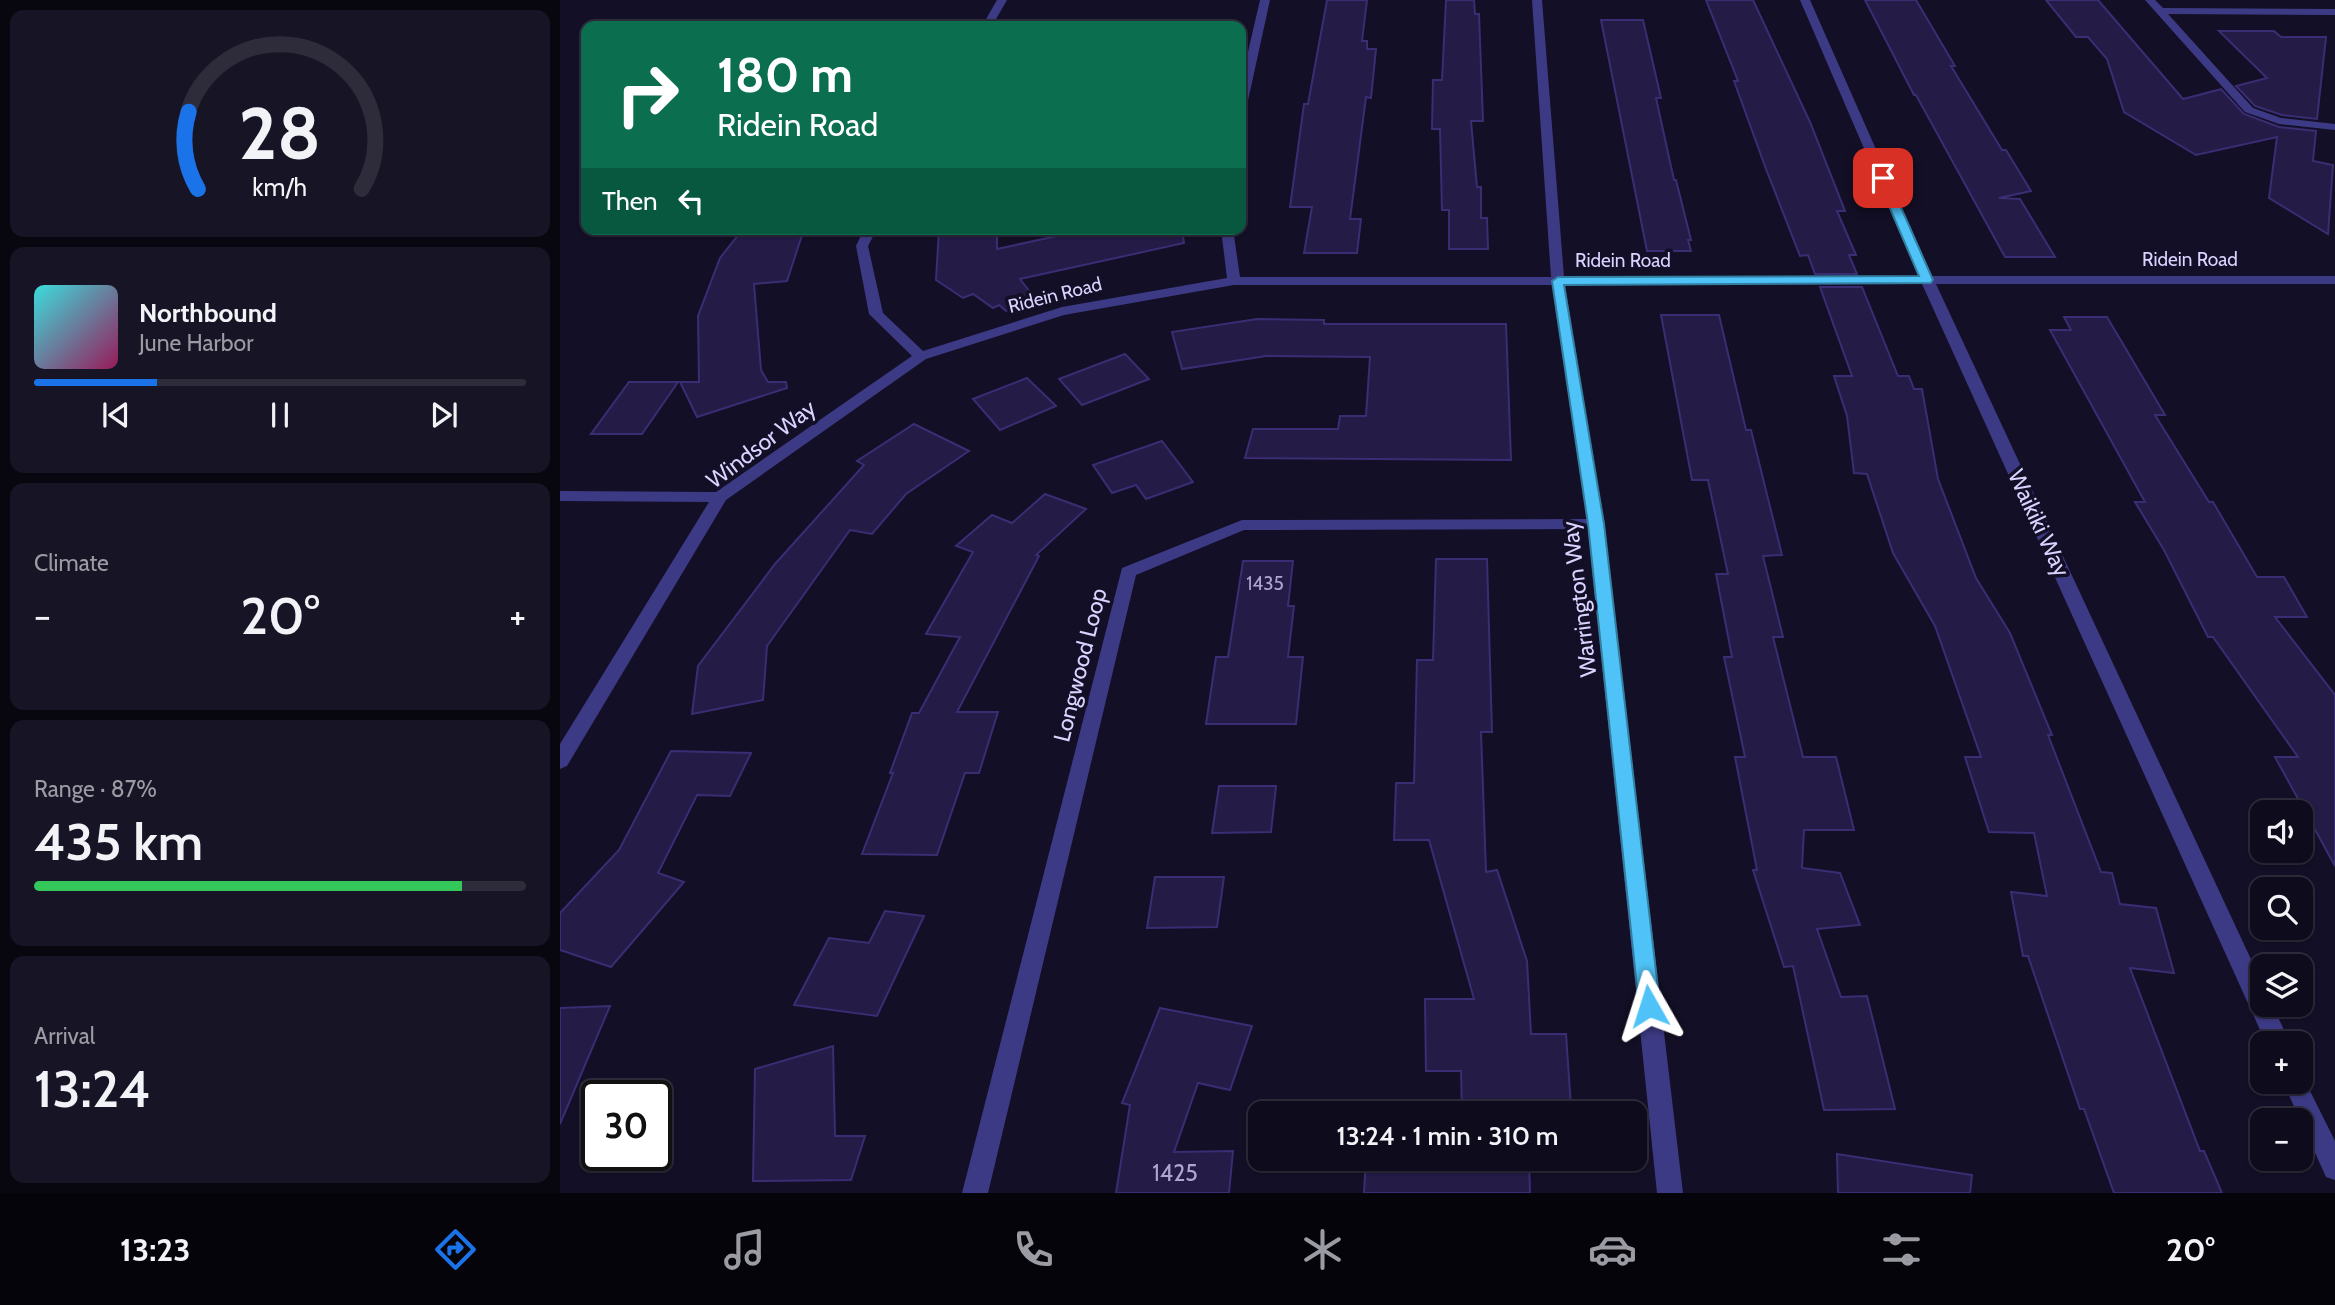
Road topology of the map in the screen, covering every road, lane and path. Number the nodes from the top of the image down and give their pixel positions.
1 (1002, 0) edge
2 (1265, 0) edge
3 (1537, 0) edge
4 (1805, 0) edge
5 (2150, 0) edge
6 (2161, 11) junction
7 (2335, 12) edge
8 (990, 21) edge
9 (1246, 83) edge
10 (2335, 127) edge
11 (868, 235) edge
12 (1228, 235) edge
13 (1927, 280) junction
14 (2335, 280) edge
15 (1234, 281) junction
16 (1558, 281) junction
17 (921, 356) junction
18 (560, 496) edge
19 (720, 497) junction
20 (1596, 524) junction
21 (560, 761) edge
22 (2272, 1031) edge
23 (2301, 1094) edge
24 (2335, 1168) edge
25 (975, 1193) edge
26 (1670, 1193) edge

1 - 8 street
2 - 9 street
3 - 16 street, Warrington Way
4 - 13 street, Waikiki Way
5 - 6 street
6 - 7 street
6 - 10 street
11 - 17 street
12 - 15 street
13 - 14 street, Ridein Road
13 - 16 street, Ridein Road
13 - 22 street, Waikiki Way
15 - 16 street, Ridein Road
15 - 17 street, Ridein Road
16 - 20 street, Warrington Way
17 - 19 street, Windsor Way
18 - 19 street
19 - 21 street, Windsor Way
20 - 25 street, Longwood Loop
20 - 26 street, Warrington Way
23 - 24 street

